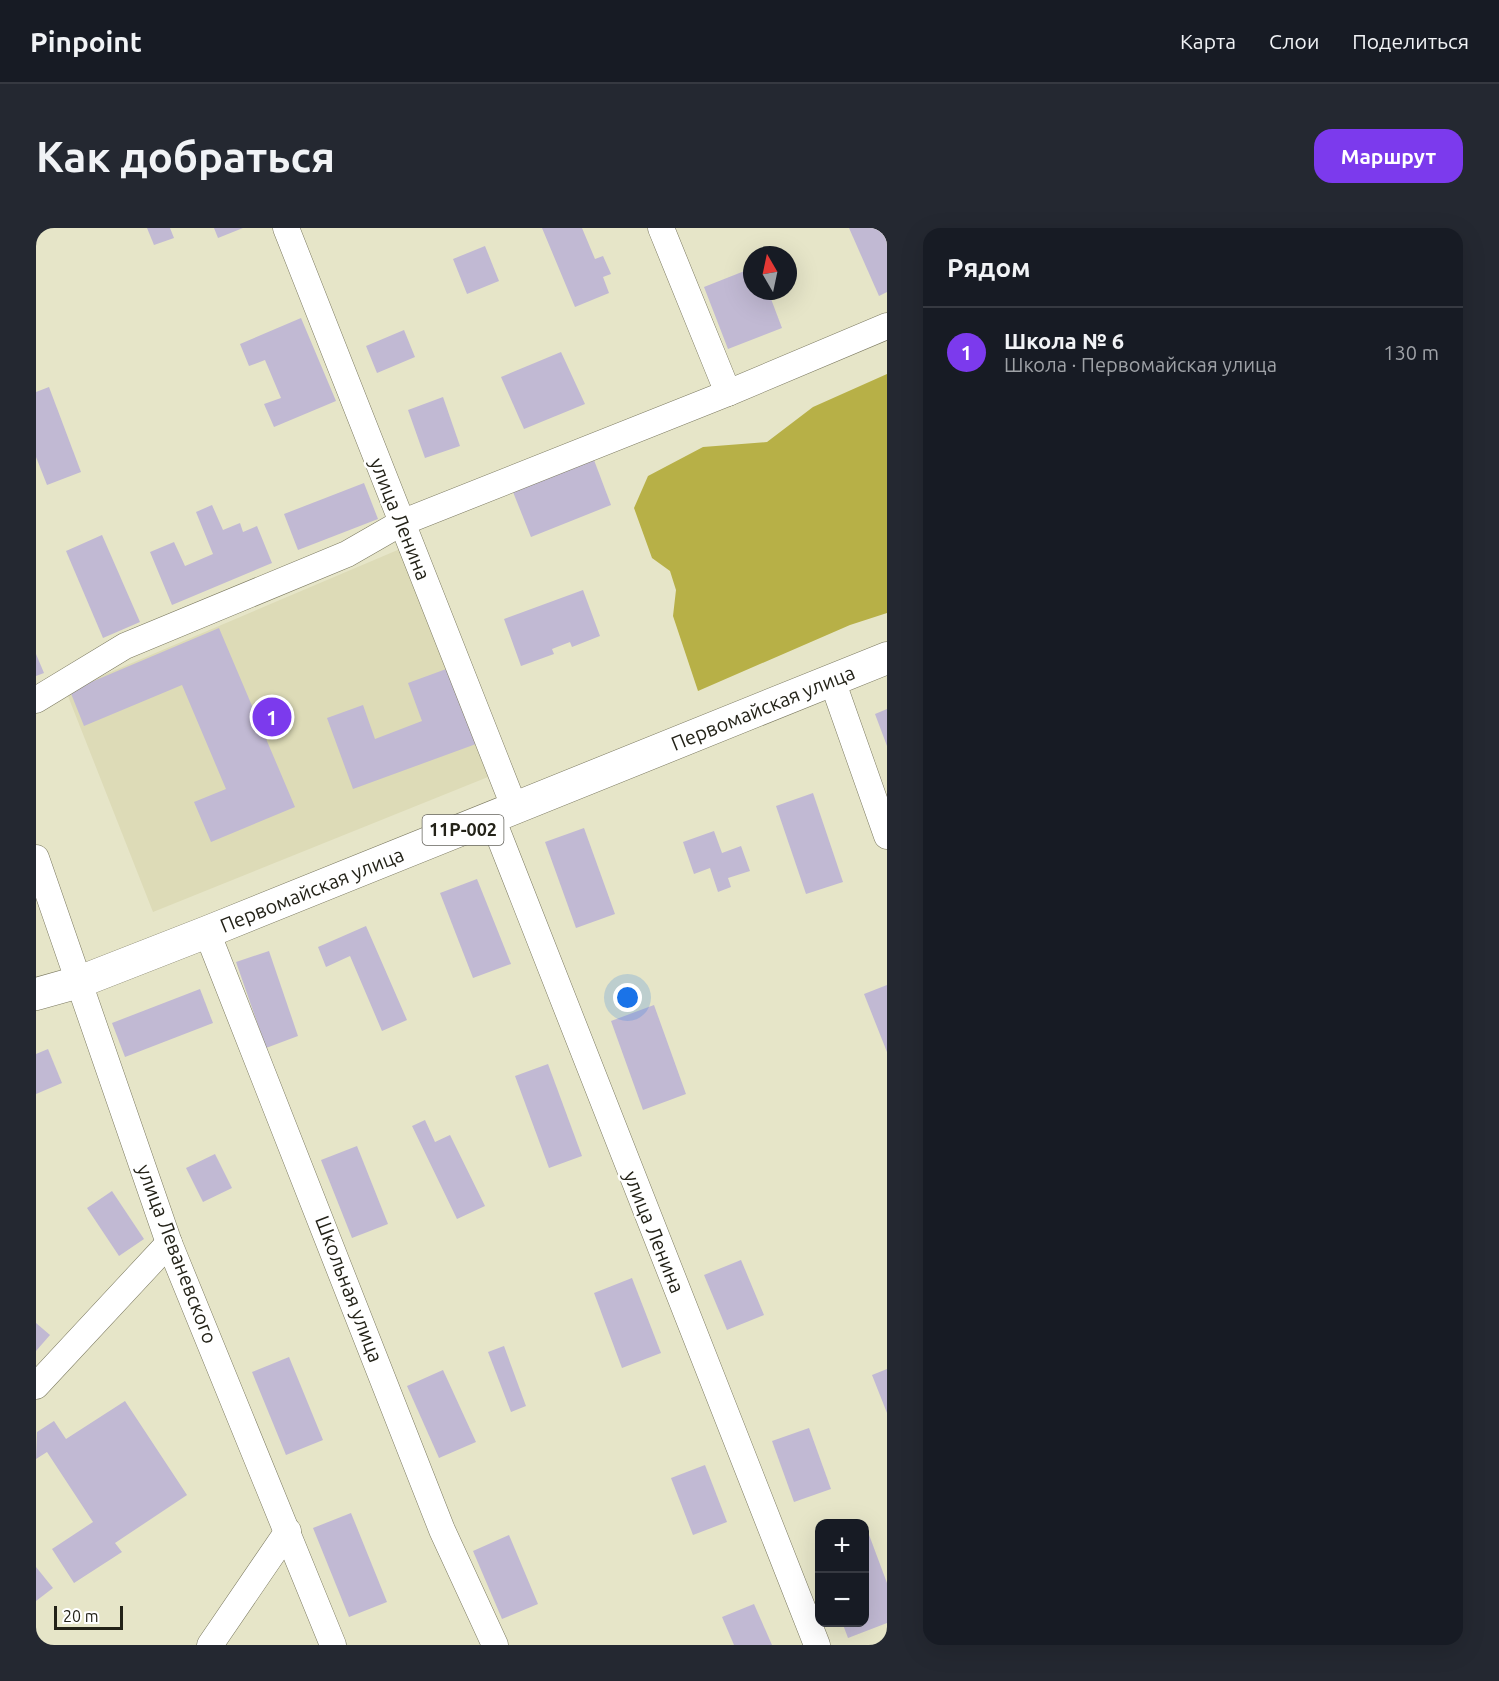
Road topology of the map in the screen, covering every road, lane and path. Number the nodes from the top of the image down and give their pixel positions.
1 (285, 228) edge
2 (661, 228) edge
3 (887, 326) edge
4 (728, 393) junction
5 (401, 523) junction
6 (887, 657) edge
7 (832, 680) junction
8 (36, 700) edge
9 (503, 814) junction
10 (887, 836) edge
11 (36, 858) edge
12 (207, 932) junction
13 (79, 982) junction
14 (36, 994) edge
15 (169, 1244) junction
16 (36, 1386) edge
17 (288, 1531) junction
18 (210, 1645) edge
19 (333, 1645) edge
20 (495, 1645) edge
21 (817, 1645) edge

1 - 5 street, улица Ленина
2 - 4 street
3 - 4 street
4 - 5 street
5 - 8 street
5 - 9 street, улица Ленина
6 - 7 main road, Первомайская улица / 11Р-002
7 - 9 main road, Первомайская улица / 11Р-002
7 - 10 street
9 - 12 main road, Первомайская улица / 11Р-002
9 - 21 street, улица Ленина
11 - 13 street, улица Леваневского
12 - 13 main road, Первомайская улица / 11Р-002
12 - 20 street, Школьная улица
13 - 14 main road, Первомайская улица / 11Р-002
13 - 15 street, улица Леваневского
15 - 16 street
15 - 17 street, улица Леваневского
17 - 18 street
17 - 19 street, улица Леваневского

